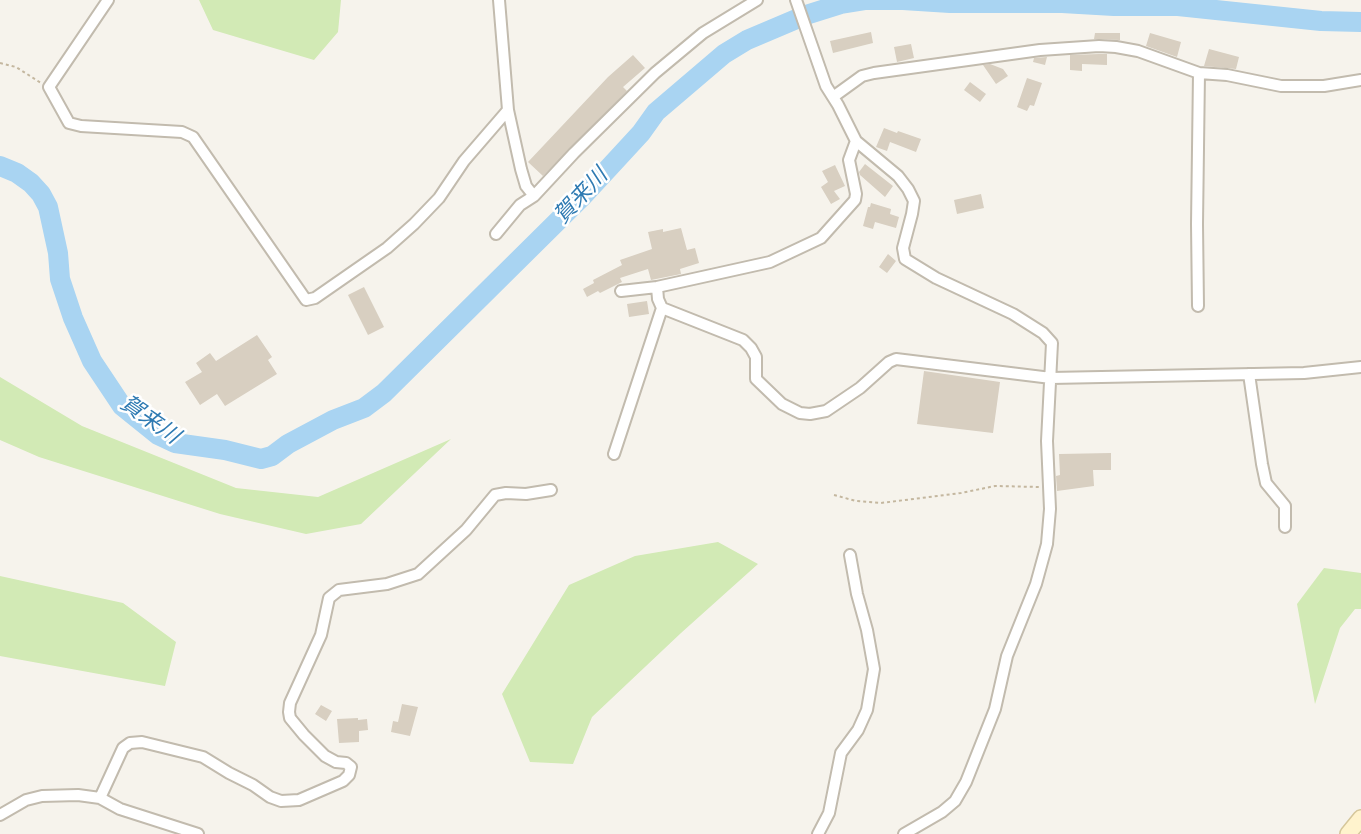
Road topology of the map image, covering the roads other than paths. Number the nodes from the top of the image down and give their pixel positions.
1 (108, 0) edge
2 (499, 0) edge
3 (757, 0) edge
4 (796, 0) edge
5 (1199, 74) junction
6 (1361, 80) edge
7 (833, 97) junction
8 (508, 110) junction
9 (856, 141) junction
10 (534, 196) junction
11 (496, 234) dead end
12 (657, 287) junction
13 (621, 291) dead end
14 (1198, 306) dead end
15 (662, 308) junction
16 (1361, 367) edge
17 (1248, 374) junction
18 (1051, 378) junction
19 (614, 454) dead end
20 (551, 490) dead end
21 (1286, 526) dead end
22 (850, 555) dead end
23 (100, 798) junction
24 (0, 815) edge
25 (1361, 818) edge
26 (198, 834) edge
27 (818, 834) edge
28 (904, 834) edge
29 (1348, 834) edge

1 - 8 street
2 - 8 street
3 - 10 street
4 - 7 street
5 - 6 street
5 - 7 street
5 - 14 street
7 - 9 street
8 - 10 street
9 - 12 street
9 - 18 street
10 - 11 street
12 - 13 street
12 - 15 street
15 - 18 street
15 - 19 street
16 - 17 street
17 - 18 street
17 - 21 street
18 - 28 street
20 - 23 street
22 - 27 street
23 - 24 street
23 - 26 street
25 - 29 street

